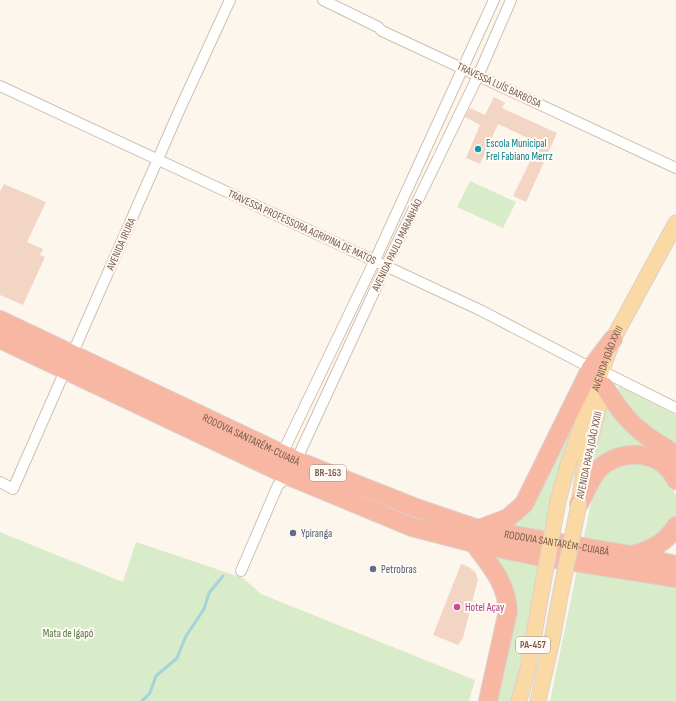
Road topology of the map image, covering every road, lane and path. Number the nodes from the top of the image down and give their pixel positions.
1 (230, 0) edge
2 (323, 0) edge
3 (494, 0) edge
4 (511, 0) edge
5 (464, 69) junction
6 (478, 76) junction
7 (0, 86) edge
8 (158, 160) junction
9 (676, 168) edge
10 (676, 223) edge
11 (375, 260) junction
12 (386, 266) junction
13 (639, 292) junction
14 (0, 320) edge
15 (0, 339) edge
16 (613, 339) joint
17 (73, 354) junction
18 (65, 370) junction
19 (601, 375) junction
20 (676, 408) edge
21 (676, 455) edge
22 (284, 469) junction
23 (676, 480) edge
24 (0, 482) edge
25 (578, 504) junction
26 (676, 526) edge
27 (476, 536) junction
28 (630, 555) junction
29 (676, 565) edge
30 (241, 571) dead end
31 (676, 578) edge
32 (488, 701) edge
33 (519, 701) edge
34 (538, 701) edge

1 - 8 street, AVENIDA IRURA
2 - 5 street, TRAVESSA LUÍS BARBOSA
3 - 5 street, AVENIDA PAULO MARANHÃO
4 - 6 street, AVENIDA PAULO MARANHÃO
5 - 6 street, TRAVESSA LUÍS BARBOSA
5 - 11 street, AVENIDA PAULO MARANHÃO
6 - 9 street, TRAVESSA LUÍS BARBOSA
6 - 12 street, AVENIDA PAULO MARANHÃO
7 - 8 street, TRAVESSA PROFESSORA AGRIPINA DE MATOS
8 - 11 street, TRAVESSA PROFESSORA AGRIPINA DE MATOS
8 - 17 street, AVENIDA IRURA
10 - 13 main road, AVENIDA JOÃO XXIII
11 - 12 street, TRAVESSA PROFESSORA AGRIPINA DE MATOS
11 - 22 street, AVENIDA PAULO MARANHÃO
12 - 19 street, TRAVESSA PROFESSORA AGRIPINA DE MATOS
12 - 22 street, AVENIDA PAULO MARANHÃO
13 - 16 main road, AVENIDA JOÃO XXIII
13 - 19 main road, AVENIDA PAPA JOÃO XXIII
14 - 17 highway, RODOVIA SANTARÉM-CUIABÁ / BR-163
15 - 18 highway, RODOVIA SANTARÉM-CUIABÁ / BR-163
16 - 19 highway
17 - 18 street, AVENIDA IRURA
17 - 22 highway, RODOVIA SANTARÉM-CUIABÁ / BR-163
18 - 22 highway, RODOVIA SANTARÉM-CUIABÁ / BR-163
18 - 24 street, AVENIDA IRURA
19 - 20 street, TRAVESSA PROFESSORA AGRIPINA DE MATOS
19 - 21 highway
19 - 25 main road, AVENIDA PAPA JOÃO XXIII
19 - 27 highway
19 - 33 main road, AVENIDA JOÃO XXIII / PA-457, bridge
22 - 27 highway, RODOVIA SANTARÉM-CUIABÁ / BR-163
22 - 30 street, AVENIDA PAULO MARANHÃO
23 - 25 highway
25 - 34 main road, PA-457, bridge
26 - 28 highway, BR-163
27 - 28 highway, RODOVIA SANTARÉM-CUIABÁ / BR-163
27 - 31 highway, RODOVIA SANTARÉM-CUIABÁ / BR-163
27 - 32 highway
28 - 29 highway, RODOVIA SANTARÉM-CUIABÁ / BR-163

